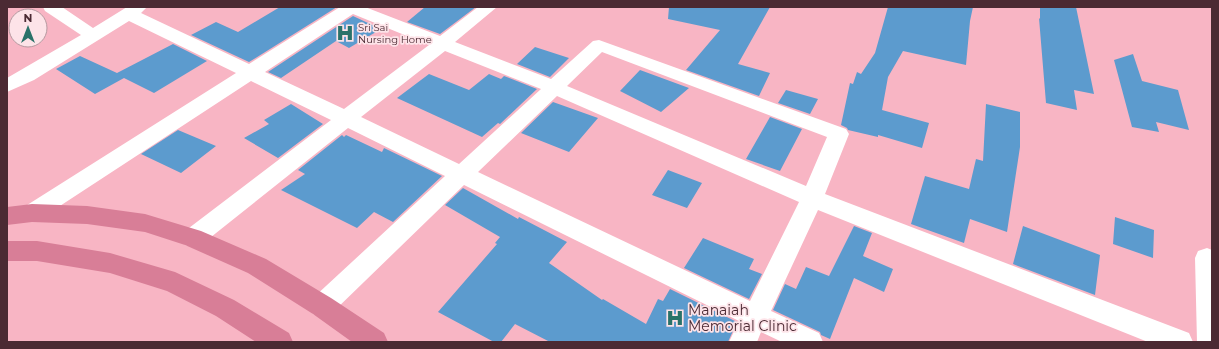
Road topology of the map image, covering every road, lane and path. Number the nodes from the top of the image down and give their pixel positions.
1 (51, 7) edge
2 (351, 7) edge
3 (489, 7) edge
4 (134, 10) edge
5 (93, 36) junction
6 (443, 42) junction
7 (250, 72) junction
8 (7, 86) edge
9 (553, 86) junction
10 (346, 118) junction
11 (462, 175) junction
12 (812, 198) junction
13 (32, 213) junction
14 (7, 216) edge
15 (193, 238) junction
16 (7, 251) edge
17 (1207, 258) dead end
18 (322, 306) junction
19 (756, 316) junction
20 (279, 342) edge
21 (374, 342) edge
22 (743, 342) edge
23 (810, 342) edge
24 (1178, 342) edge
25 (1211, 342) edge

1 - 5 street
2 - 6 street
2 - 7 street
3 - 6 street
4 - 5 street
4 - 7 street
5 - 8 street
6 - 9 street
6 - 10 street
7 - 10 street
7 - 13 street
9 - 11 street
9 - 12 street
9 - 12 street
10 - 11 street
10 - 15 street
11 - 18 street
11 - 19 street
12 - 19 street
12 - 24 street
13 - 14 highway
13 - 15 highway
15 - 18 highway
16 - 20 highway
17 - 25 street
18 - 21 highway
19 - 22 street
19 - 23 street

